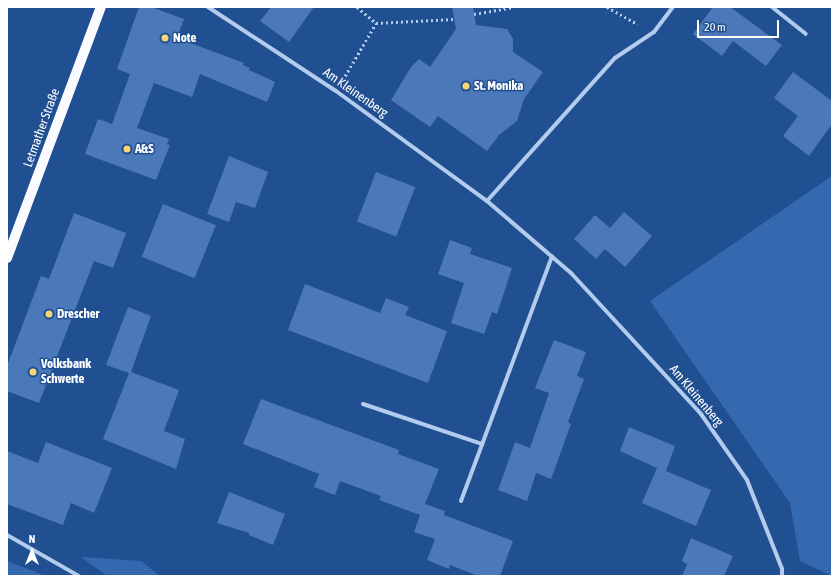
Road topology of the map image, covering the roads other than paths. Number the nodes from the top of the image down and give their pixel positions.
1 (101, 7) edge
2 (208, 7) edge
3 (673, 7) edge
4 (772, 7) edge
5 (806, 34) dead end
6 (487, 201) junction
7 (552, 256) junction
8 (7, 258) edge
9 (363, 404) dead end
10 (482, 444) junction
11 (461, 500) dead end
12 (7, 535) edge
13 (79, 576) edge
14 (782, 576) edge

1 - 8 main road, Letmather Straße
2 - 6 street, Am Kleinenberg
3 - 6 street
4 - 5 street
6 - 7 street, Am Kleinenberg
7 - 10 street
7 - 14 street, Am Kleinenberg
9 - 10 street
10 - 11 street
12 - 13 street

